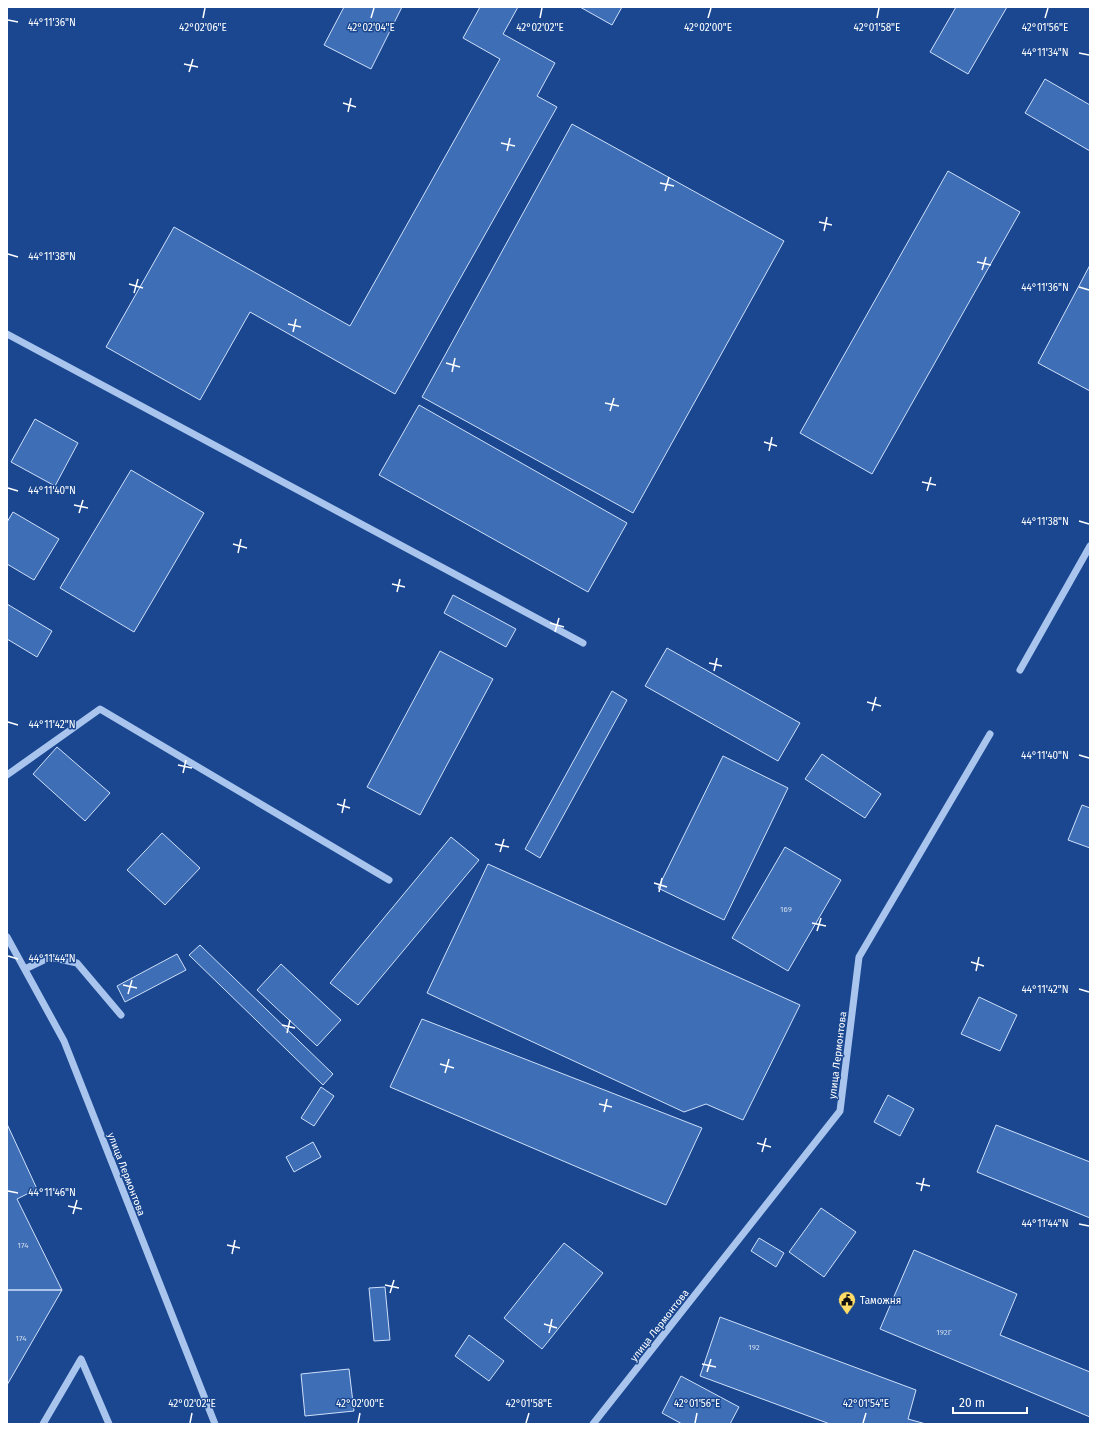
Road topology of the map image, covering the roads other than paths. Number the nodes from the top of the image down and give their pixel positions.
1 (7, 334) edge
2 (1090, 546) edge
3 (583, 643) dead end
4 (1020, 670) dead end
5 (990, 734) dead end
6 (7, 775) edge
7 (389, 880) dead end
8 (7, 937) edge
9 (25, 969) junction
10 (122, 1015) dead end
11 (43, 1424) edge
12 (109, 1424) edge
13 (214, 1424) edge
14 (593, 1424) edge

1 - 3 street
2 - 4 street
5 - 14 street, улица Лермонтова
6 - 7 street
8 - 9 street, улица Лермонтова
9 - 10 street
9 - 13 street, улица Лермонтова
11 - 12 street

